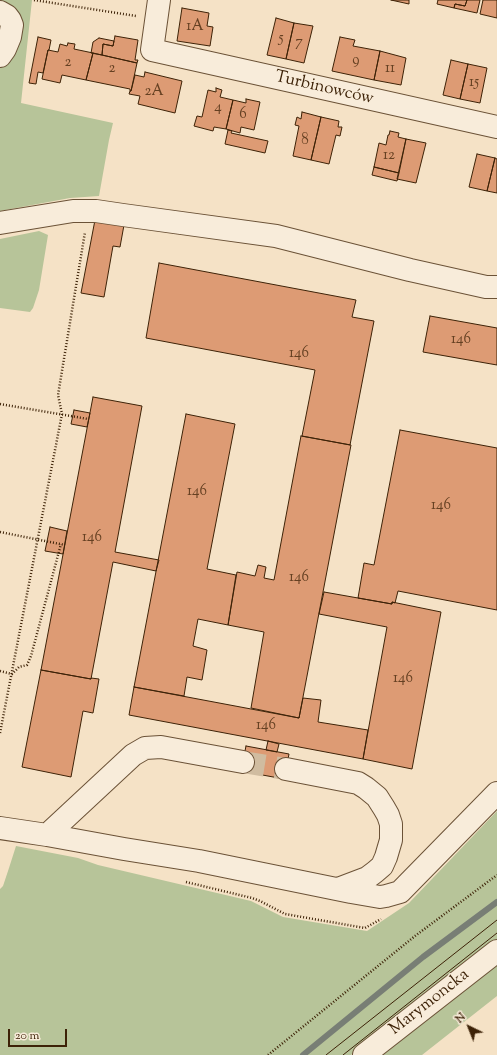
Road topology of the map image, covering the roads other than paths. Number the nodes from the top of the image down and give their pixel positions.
1 (157, 10) edge
2 (0, 12) edge
3 (0, 56) edge
4 (497, 127) edge
5 (0, 223) edge
6 (497, 287) edge
7 (243, 762) tunnel mouth
8 (286, 770) tunnel mouth
9 (497, 793) edge
10 (0, 828) edge
11 (47, 835) junction
12 (338, 890) junction
13 (497, 951) edge
14 (364, 1055) edge

1 - 4 street, Turbinowców
2 - 3 street
5 - 6 street
7 - 11 street
8 - 12 street
9 - 12 street
10 - 11 street
11 - 12 street
13 - 14 street, Marymoncka

